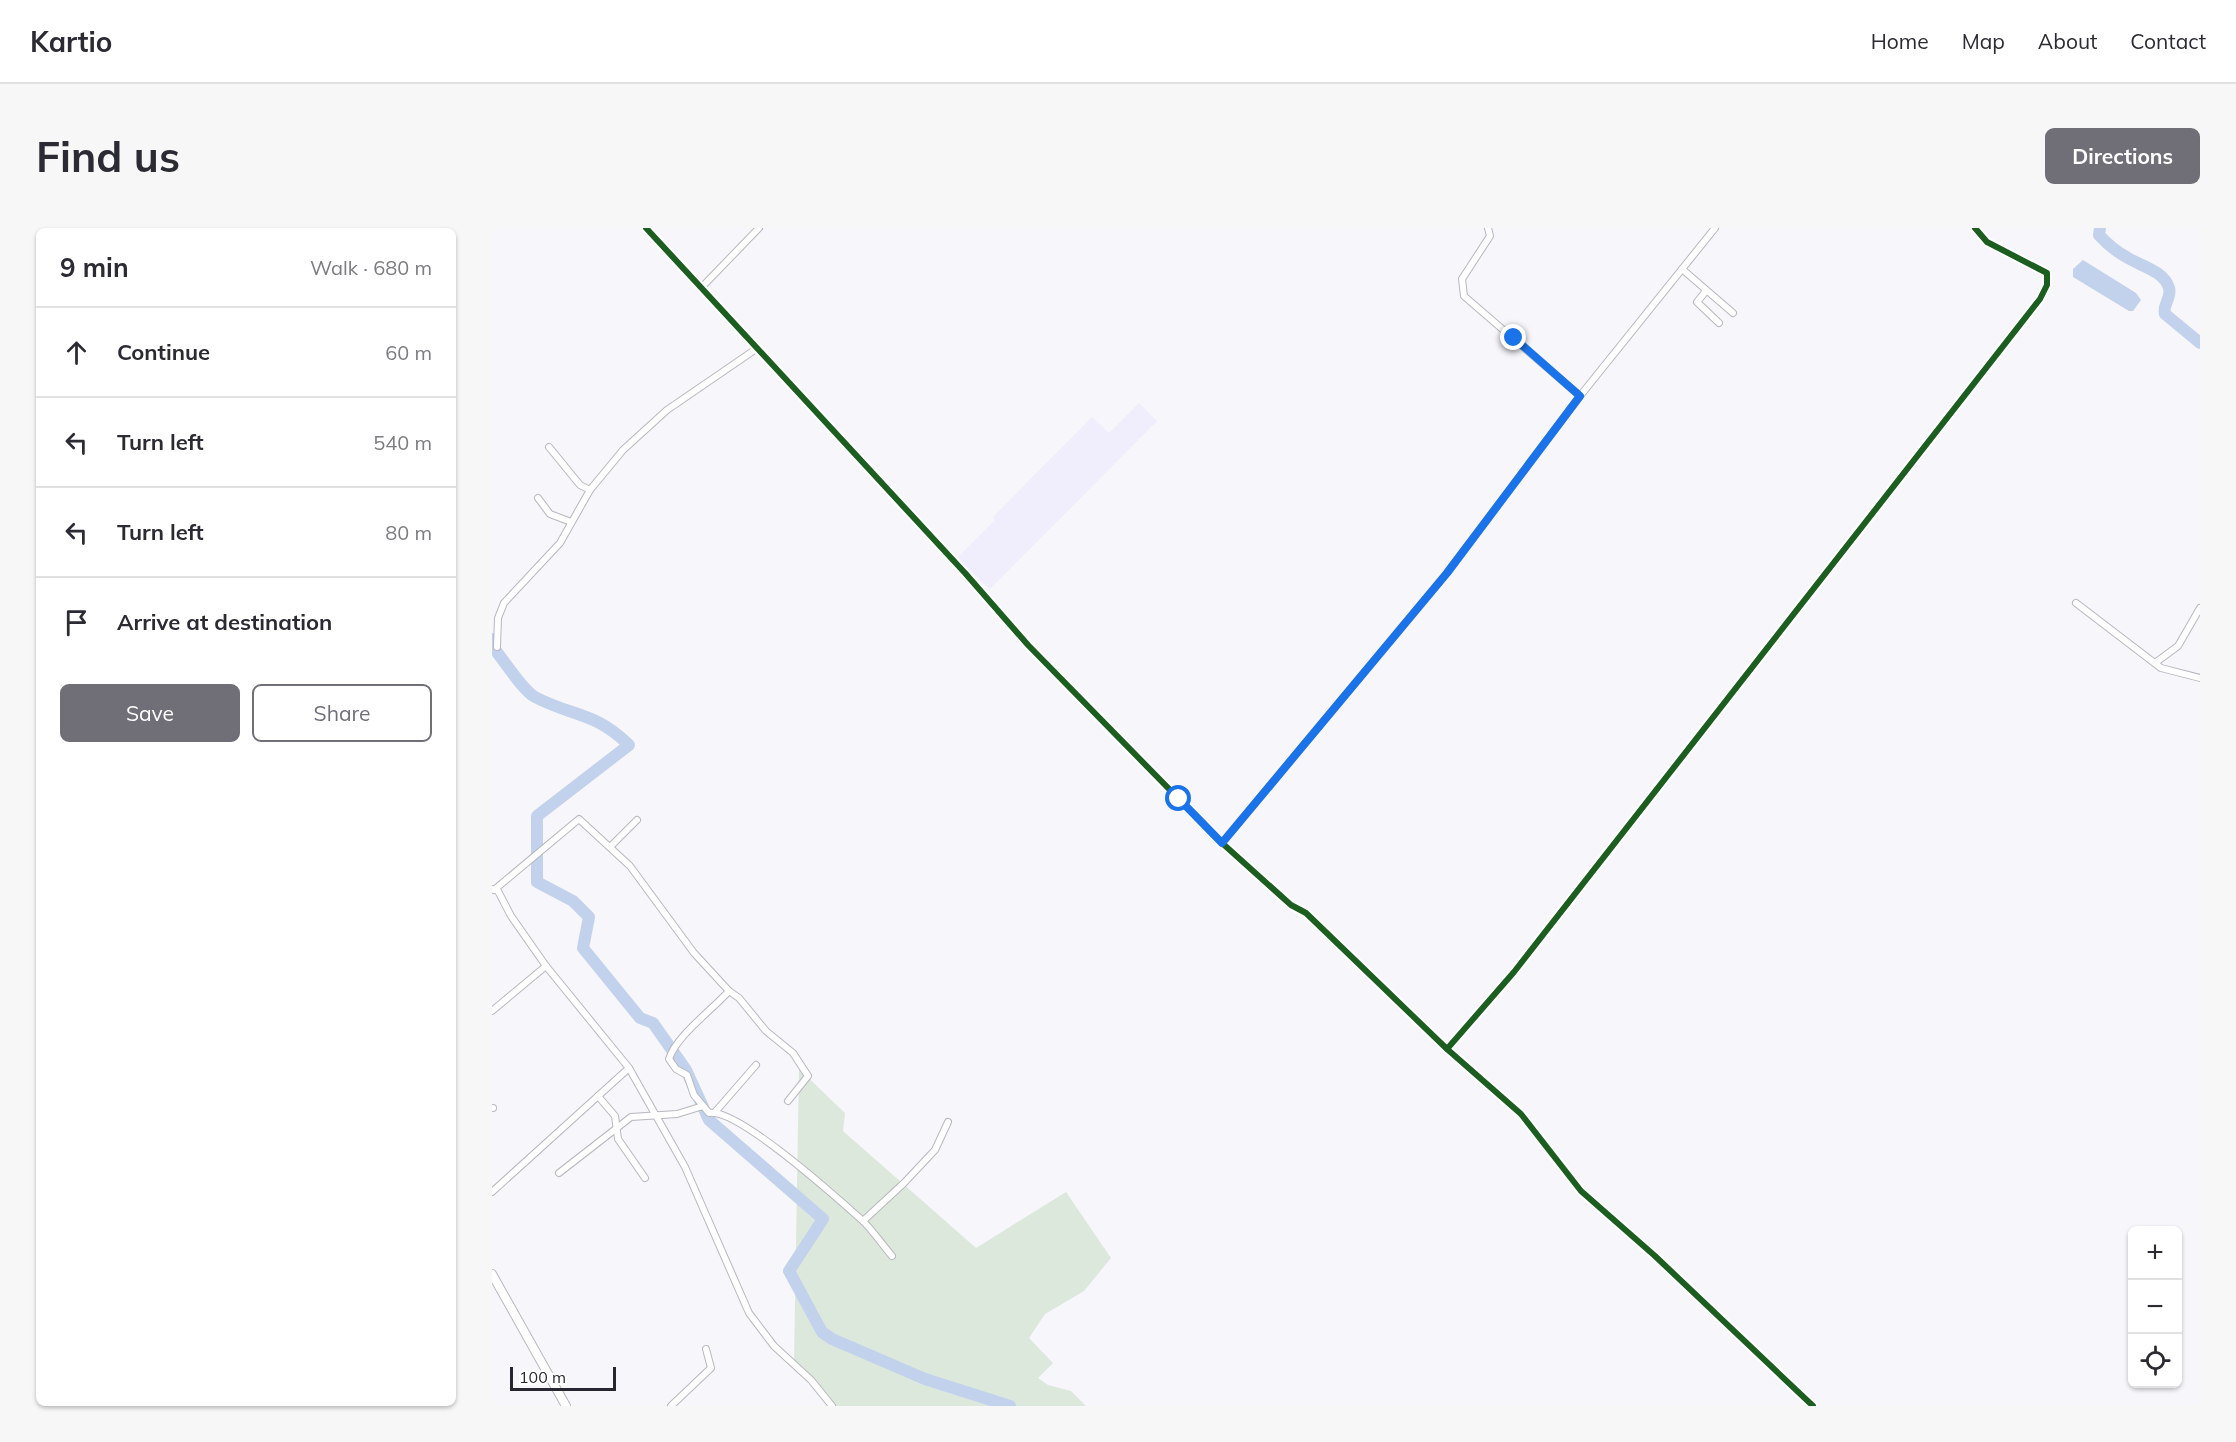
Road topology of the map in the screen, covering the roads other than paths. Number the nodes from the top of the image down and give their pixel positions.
1 (646, 228) edge
2 (759, 228) edge
3 (1488, 228) edge
4 (1715, 228) edge
5 (1975, 228) edge
6 (1682, 269) junction
7 (701, 288) junction
8 (1706, 291) junction
9 (1733, 313) dead end
10 (1719, 323) dead end
11 (756, 349) junction
12 (1580, 396) junction
13 (549, 447) dead end
14 (590, 489) junction
15 (538, 498) dead end
16 (571, 522) junction
17 (2076, 603) dead end
18 (2200, 608) edge
19 (497, 647) dead end
20 (2155, 663) junction
21 (2200, 678) edge
22 (638, 820) dead end
23 (1222, 843) junction
24 (610, 847) junction
25 (493, 889) edge
26 (546, 966) junction
27 (729, 991) junction
28 (492, 1011) edge
29 (1447, 1049) junction
30 (756, 1065) dead end
31 (629, 1068) junction
32 (598, 1096) junction
33 (789, 1101) dead end
34 (703, 1106) junction
35 (712, 1112) junction
36 (655, 1114) junction
37 (948, 1122) dead end
38 (614, 1128) junction
39 (559, 1173) dead end
40 (645, 1178) dead end
41 (492, 1192) edge
42 (863, 1221) junction
43 (892, 1256) dead end
44 (492, 1274) edge
45 (706, 1349) dead end
46 (566, 1406) edge
47 (671, 1406) edge
48 (832, 1406) edge
49 (1814, 1406) edge

1 - 7 street
2 - 7 street
3 - 12 street
4 - 6 street
5 - 29 street
6 - 8 street
6 - 12 street
7 - 11 street
8 - 9 street
8 - 10 street
11 - 14 street
11 - 23 street
12 - 23 street
13 - 14 street
14 - 16 street
15 - 16 street
16 - 19 street
17 - 20 street
18 - 20 street
20 - 21 street
22 - 24 street
23 - 29 street
24 - 25 street
24 - 27 street
25 - 26 street
26 - 28 street
26 - 31 street
27 - 33 street
27 - 34 street
29 - 49 street
30 - 35 street
31 - 32 street
31 - 36 street
32 - 38 street
32 - 41 street
34 - 35 street
34 - 36 street
35 - 42 street
36 - 38 street
36 - 48 street
37 - 42 street
38 - 39 street
38 - 40 street
42 - 43 street
44 - 46 main road
45 - 47 street

